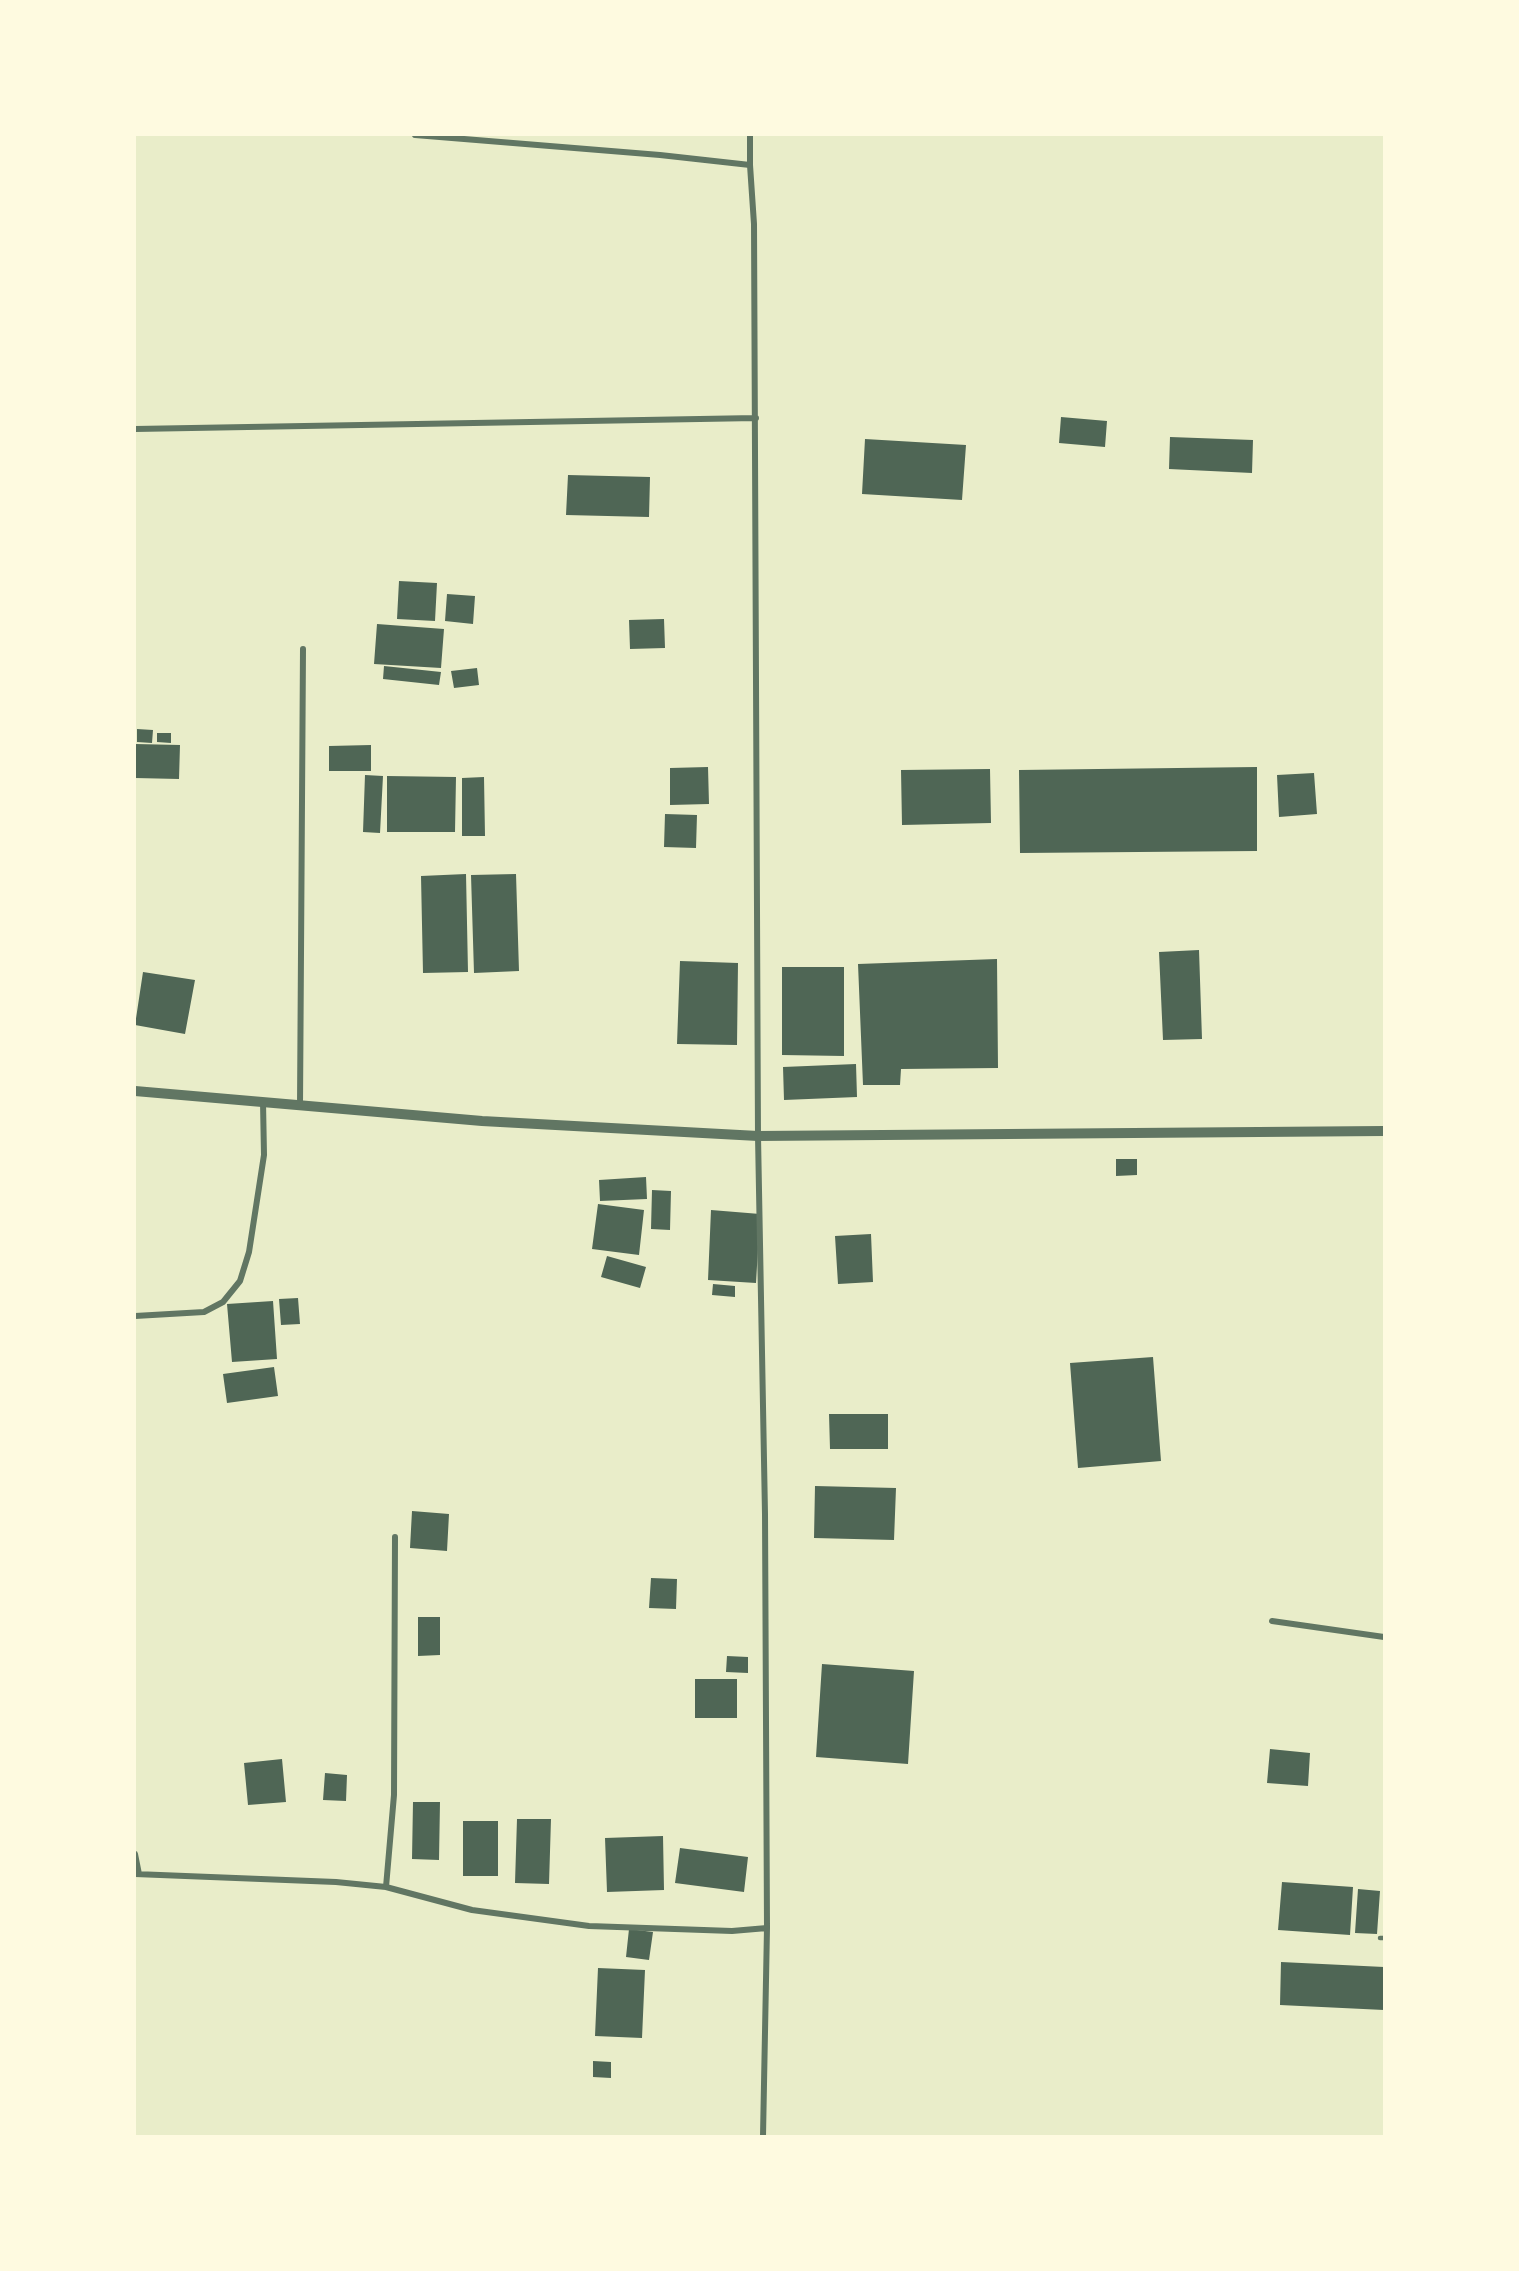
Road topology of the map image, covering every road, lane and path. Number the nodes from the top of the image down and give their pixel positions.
1 (415, 135) edge
2 (750, 135) edge
3 (750, 165) junction
4 (756, 418) junction
5 (135, 429) edge
6 (303, 649) dead end
7 (135, 1091) edge
8 (263, 1102) junction
9 (300, 1105) junction
10 (1384, 1131) edge
11 (758, 1136) junction
12 (135, 1316) edge
13 (395, 1537) dead end
14 (1272, 1621) dead end
15 (1384, 1637) edge
16 (135, 1854) edge
17 (137, 1874) edge
18 (386, 1887) junction
19 (767, 1928) junction
20 (763, 2136) edge

1 - 3 street
2 - 3 street
3 - 4 street
4 - 5 street
4 - 11 street
6 - 9 street
7 - 8 street
8 - 9 street
8 - 12 street
9 - 11 street
10 - 11 street
11 - 19 street
13 - 18 street
14 - 15 street
16 - 17 street
17 - 18 street
18 - 19 street
19 - 20 street

